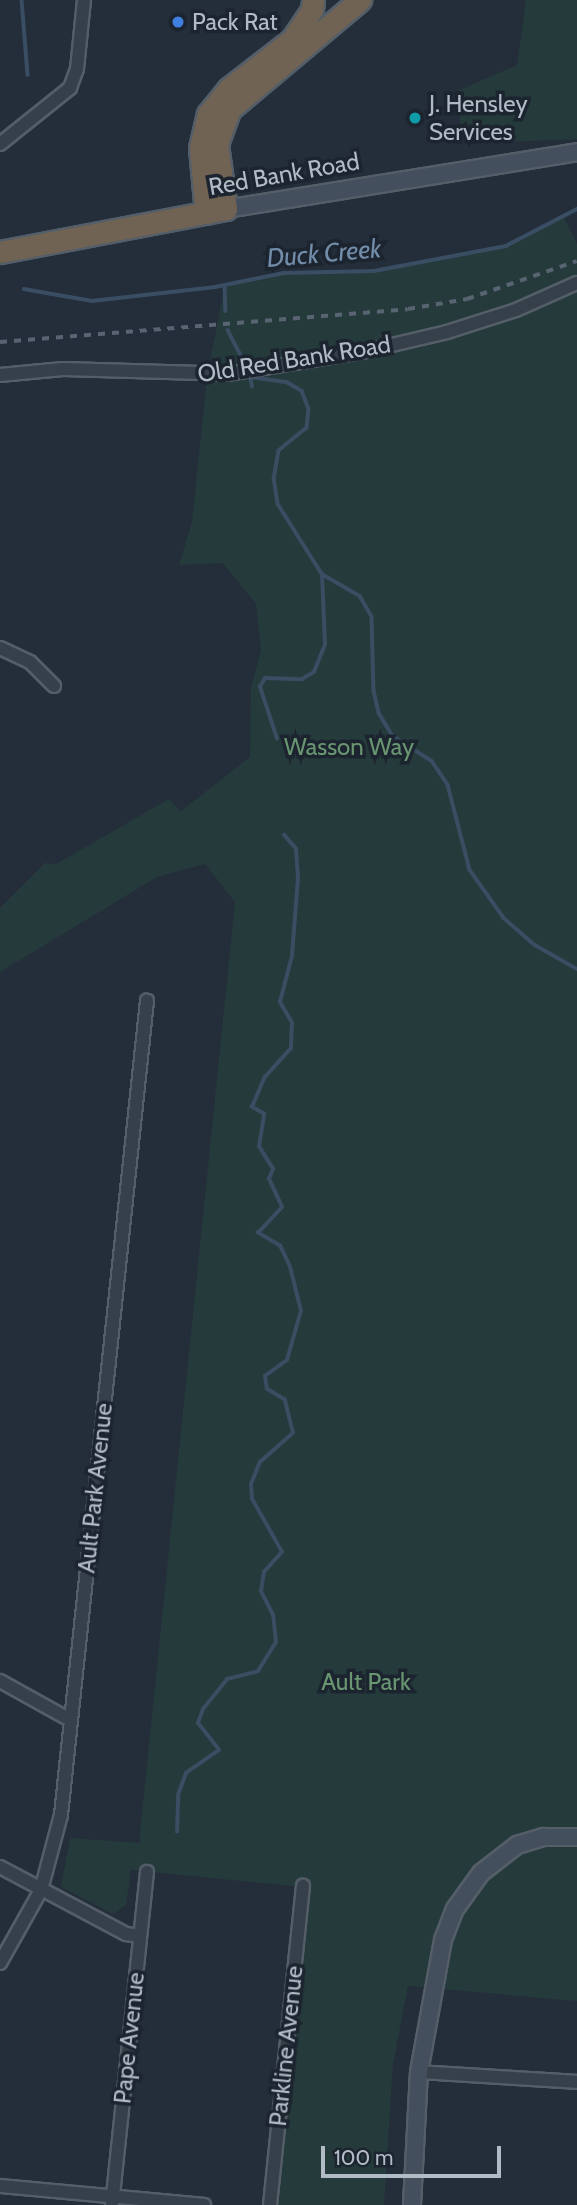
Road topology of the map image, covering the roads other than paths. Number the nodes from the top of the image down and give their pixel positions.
1 (84, 0) edge
2 (313, 0) edge
3 (360, 0) edge
4 (339, 5) edge
5 (290, 43) junction
6 (0, 144) edge
7 (577, 152) edge
8 (216, 211) junction
9 (0, 252) edge
10 (577, 283) edge
11 (0, 375) edge
12 (0, 648) edge
13 (54, 686) dead end
14 (146, 1001) dead end
15 (0, 1681) edge
16 (70, 1720) junction
17 (577, 1837) edge
18 (0, 1867) edge
19 (147, 1872) dead end
20 (303, 1886) dead end
21 (41, 1890) junction
22 (140, 1936) junction
23 (0, 1962) edge
24 (419, 2072) junction
25 (577, 2082) edge
26 (0, 2186) edge
27 (112, 2201) edge
28 (204, 2205) edge
29 (270, 2205) edge
30 (412, 2205) edge

1 - 6 street
2 - 5 highway
3 - 4 highway
4 - 5 highway
4 - 8 highway
5 - 8 highway
7 - 8 street, Red Bank Road
8 - 9 highway, Red Bank Road
10 - 11 street, Old Red Bank Road
12 - 13 street
14 - 16 street, Ault Park Avenue
15 - 16 street
16 - 21 street, Ault Park Avenue
17 - 24 street
18 - 21 street
19 - 22 street, Pape Avenue
20 - 29 street, Parkline Avenue
21 - 22 street
21 - 23 street, Ault Park Avenue
22 - 27 street, Pape Avenue
24 - 25 street
24 - 30 street
26 - 27 street
27 - 28 street

